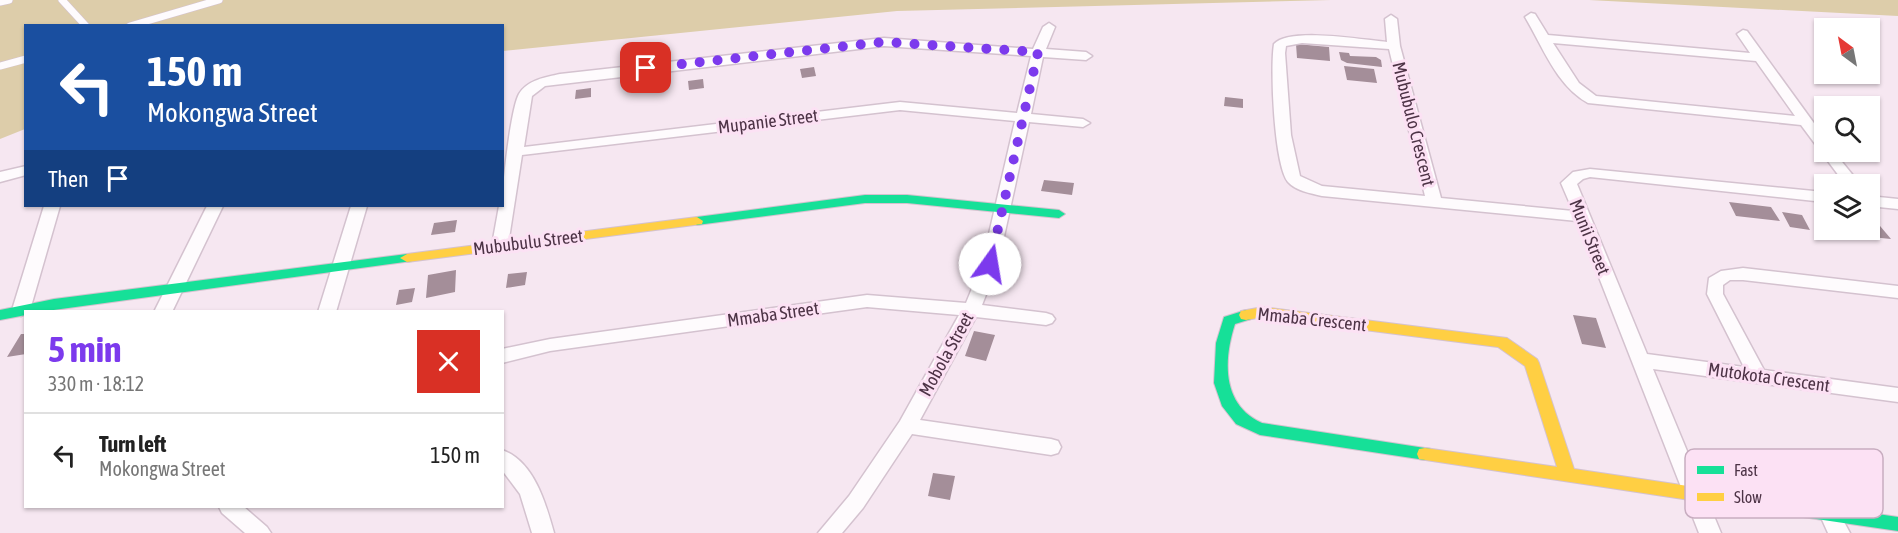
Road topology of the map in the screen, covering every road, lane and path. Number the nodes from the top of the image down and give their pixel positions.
1 (9, 0) edge
2 (62, 0) edge
3 (180, 0) edge
4 (219, 0) edge
5 (0, 2) edge
6 (182, 9) junction
7 (1531, 17) dead end
8 (1391, 19) dead end
9 (84, 24) edge
10 (136, 24) edge
11 (1049, 27) dead end
12 (1743, 34) dead end
13 (1546, 39) junction
14 (1394, 46) junction
15 (1038, 52) junction
16 (1086, 56) dead end
17 (1760, 58) junction
18 (24, 60) edge
19 (0, 66) edge
20 (1022, 117) junction
21 (1805, 121) junction
22 (1083, 123) dead end
23 (1814, 133) edge
24 (515, 152) junction
25 (1835, 162) edge
26 (24, 171) edge
27 (1844, 174) edge
28 (0, 177) edge
29 (1814, 196) edge
30 (1434, 202) junction
31 (1880, 202) edge
32 (1898, 204) edge
33 (52, 207) edge
34 (215, 207) edge
35 (359, 207) edge
36 (1002, 210) junction
37 (1059, 213) dead end
38 (1583, 217) junction
39 (500, 245) junction
40 (339, 267) junction
41 (174, 289) junction
42 (1898, 292) edge
43 (21, 310) junction
44 (164, 310) edge
45 (328, 310) edge
46 (970, 311) junction
47 (0, 315) edge
48 (1046, 319) dead end
49 (504, 356) edge
50 (1639, 360) junction
51 (1757, 375) junction
52 (1898, 395) edge
53 (907, 426) junction
54 (1051, 447) dead end
55 (504, 460) edge
56 (1567, 474) junction
57 (1685, 474) edge
58 (1685, 493) edge
59 (230, 508) edge
60 (1703, 518) edge
61 (1832, 518) edge
62 (1860, 518) edge
63 (1898, 524) edge
64 (260, 533) edge
65 (543, 533) edge
66 (829, 533) edge
67 (1710, 533) edge
68 (1839, 533) edge

1 - 5 lane
2 - 9 lane
3 - 6 lane
4 - 6 lane
6 - 10 lane
7 - 13 street
8 - 14 street
11 - 15 street, Mobola Street
12 - 17 street
13 - 17 street
13 - 21 street
14 - 30 street, Mububulo Crescent
14 - 30 street, Mububulo Crescent
15 - 16 street
15 - 20 street, Mobola Street
15 - 24 street
17 - 21 street
18 - 19 lane
20 - 22 street
20 - 24 street, Mupanie Street
20 - 36 street, Mobola Street
21 - 23 street
24 - 39 street
25 - 27 street
26 - 28 street
29 - 38 street, Munii Street
30 - 38 street, Mububulo Crescent
31 - 32 street
33 - 43 street
34 - 41 street
35 - 40 street
36 - 37 street, Mububulu Street
36 - 39 street, Mububulu Street
36 - 46 street, Mobola Street
38 - 50 street, Munii Street
39 - 40 street, Mububulu Street
40 - 41 street, Mububulu Street
40 - 45 street
41 - 43 street, Mububulu Street
41 - 44 street
42 - 51 street
43 - 47 street, Mububulu Street
46 - 48 street, Mmaba Street
46 - 49 street, Mmaba Street
46 - 53 street, Mobola Street
50 - 51 street, Mutokota Crescent
50 - 57 street, Munii Street
51 - 52 street, Mutokota Crescent
53 - 54 street
53 - 66 street, Mobola Street
55 - 65 street
56 - 56 street, Mmaba Crescent
56 - 58 street, Mmaba Crescent
59 - 64 street
60 - 67 street, Munii Street
61 - 68 street
62 - 63 street, Mmaba Crescent

